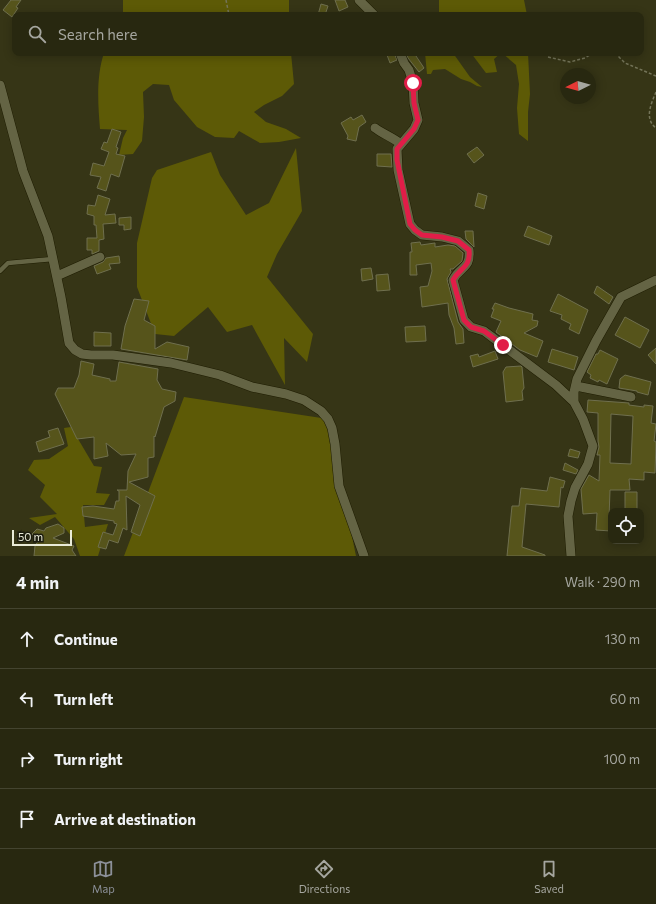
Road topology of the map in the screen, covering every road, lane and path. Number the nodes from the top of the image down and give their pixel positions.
1 (226, 0) edge
2 (359, 0) edge
3 (228, 12) edge
4 (371, 12) edge
5 (401, 56) edge
6 (588, 56) edge
7 (618, 56) edge
8 (548, 57) dead end
9 (656, 76) edge
10 (0, 85) edge
11 (656, 92) edge
12 (375, 128) dead end
13 (656, 128) edge
14 (401, 144) junction
15 (100, 257) dead end
16 (53, 259) junction
17 (0, 271) edge
18 (57, 276) junction
19 (656, 280) edge
20 (576, 386) junction
21 (631, 397) dead end
22 (574, 402) junction
23 (364, 556) edge
24 (571, 556) edge

1 - 3 path
2 - 4 street
5 - 14 street
6 - 8 path
7 - 9 path
10 - 16 street
11 - 13 path
12 - 14 street
14 - 22 street
15 - 18 street
16 - 17 lane
16 - 18 street
18 - 23 street
19 - 20 street
20 - 21 street
20 - 22 street
22 - 24 street

